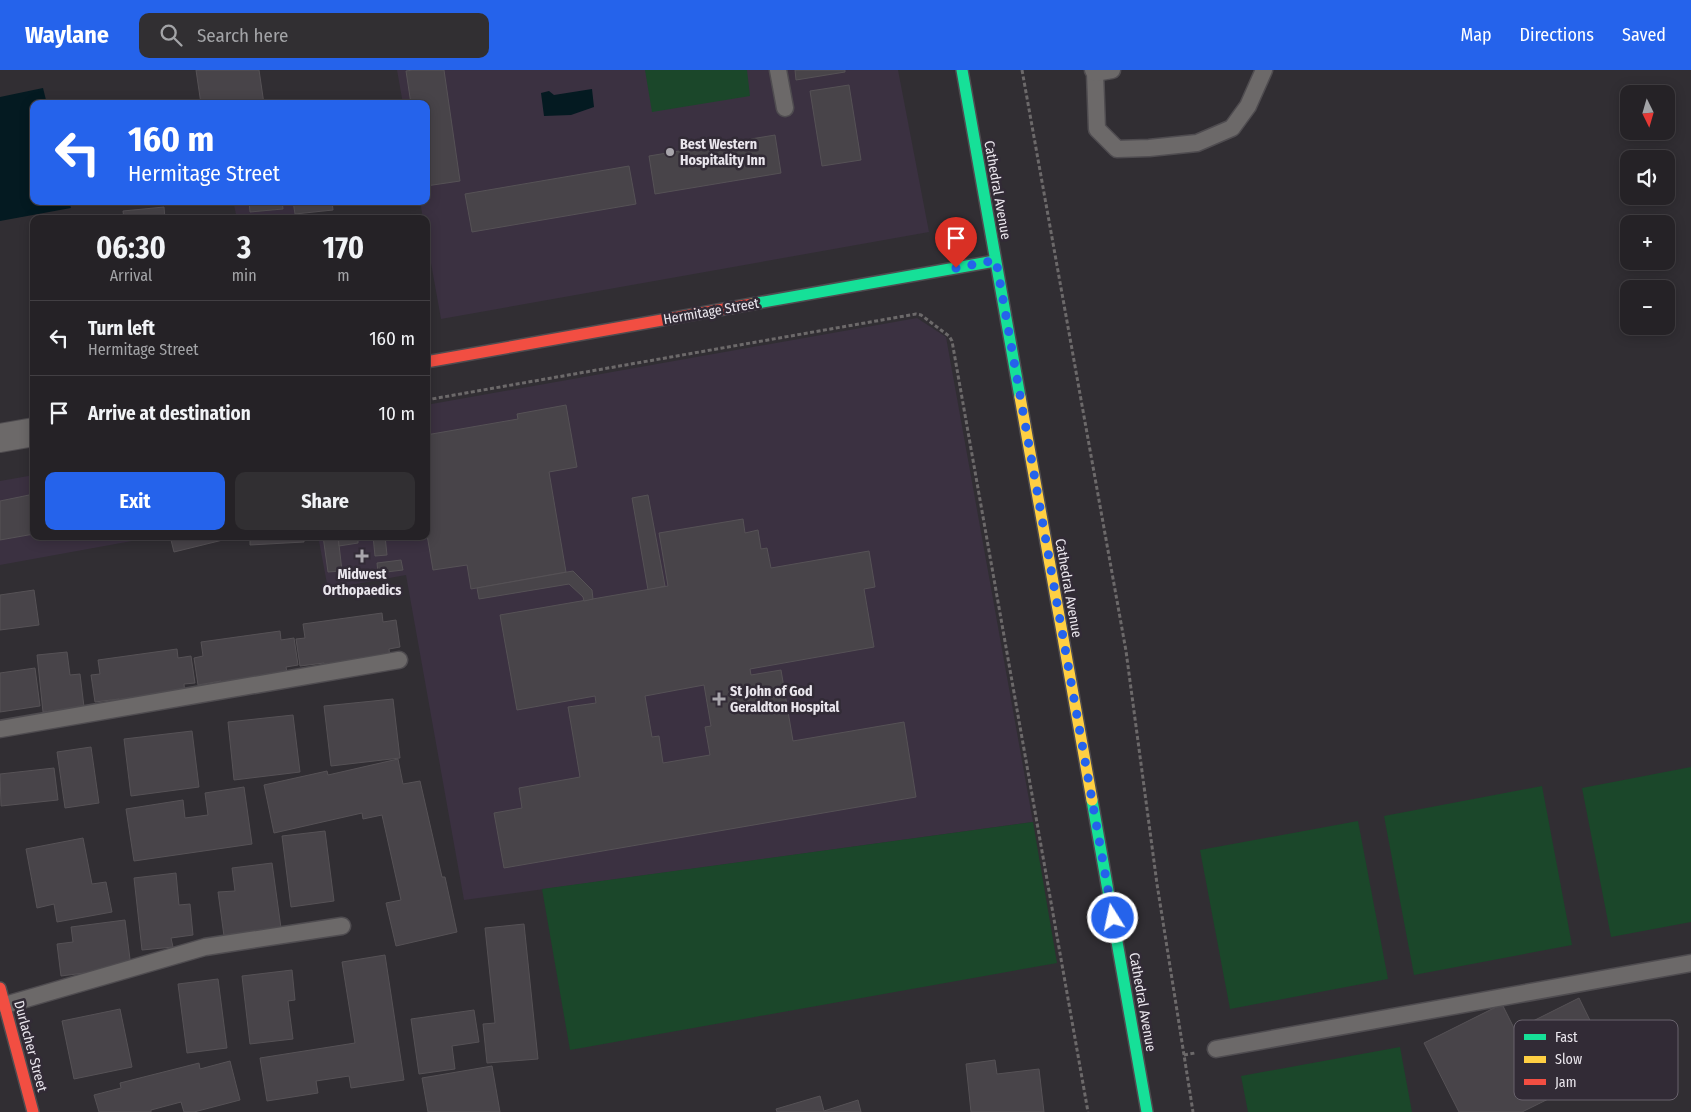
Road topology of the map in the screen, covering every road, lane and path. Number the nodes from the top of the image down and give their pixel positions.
1 (778, 70) edge
2 (962, 70) edge
3 (1022, 70) edge
4 (1112, 70) edge
5 (1264, 70) edge
6 (1094, 71) edge
7 (785, 108) dead end
8 (996, 260) junction
9 (430, 361) edge
10 (430, 399) edge
11 (30, 433) edge
12 (0, 438) edge
13 (399, 660) dead end
14 (0, 729) edge
15 (342, 926) dead end
16 (1691, 963) edge
17 (0, 988) edge
18 (5, 1005) junction
19 (1216, 1049) dead end
20 (34, 1112) edge
21 (1088, 1112) edge
22 (1147, 1112) edge
23 (1193, 1112) edge

1 - 7 lane
2 - 8 main road, Cathedral Avenue
3 - 23 path
4 - 6 lane
5 - 6 lane
8 - 9 main road, Hermitage Street
8 - 22 main road, Cathedral Avenue
10 - 21 path
11 - 12 street
13 - 14 lane
15 - 18 lane
16 - 19 lane
17 - 18 main road, Durlacher Street
18 - 20 main road, Durlacher Street

